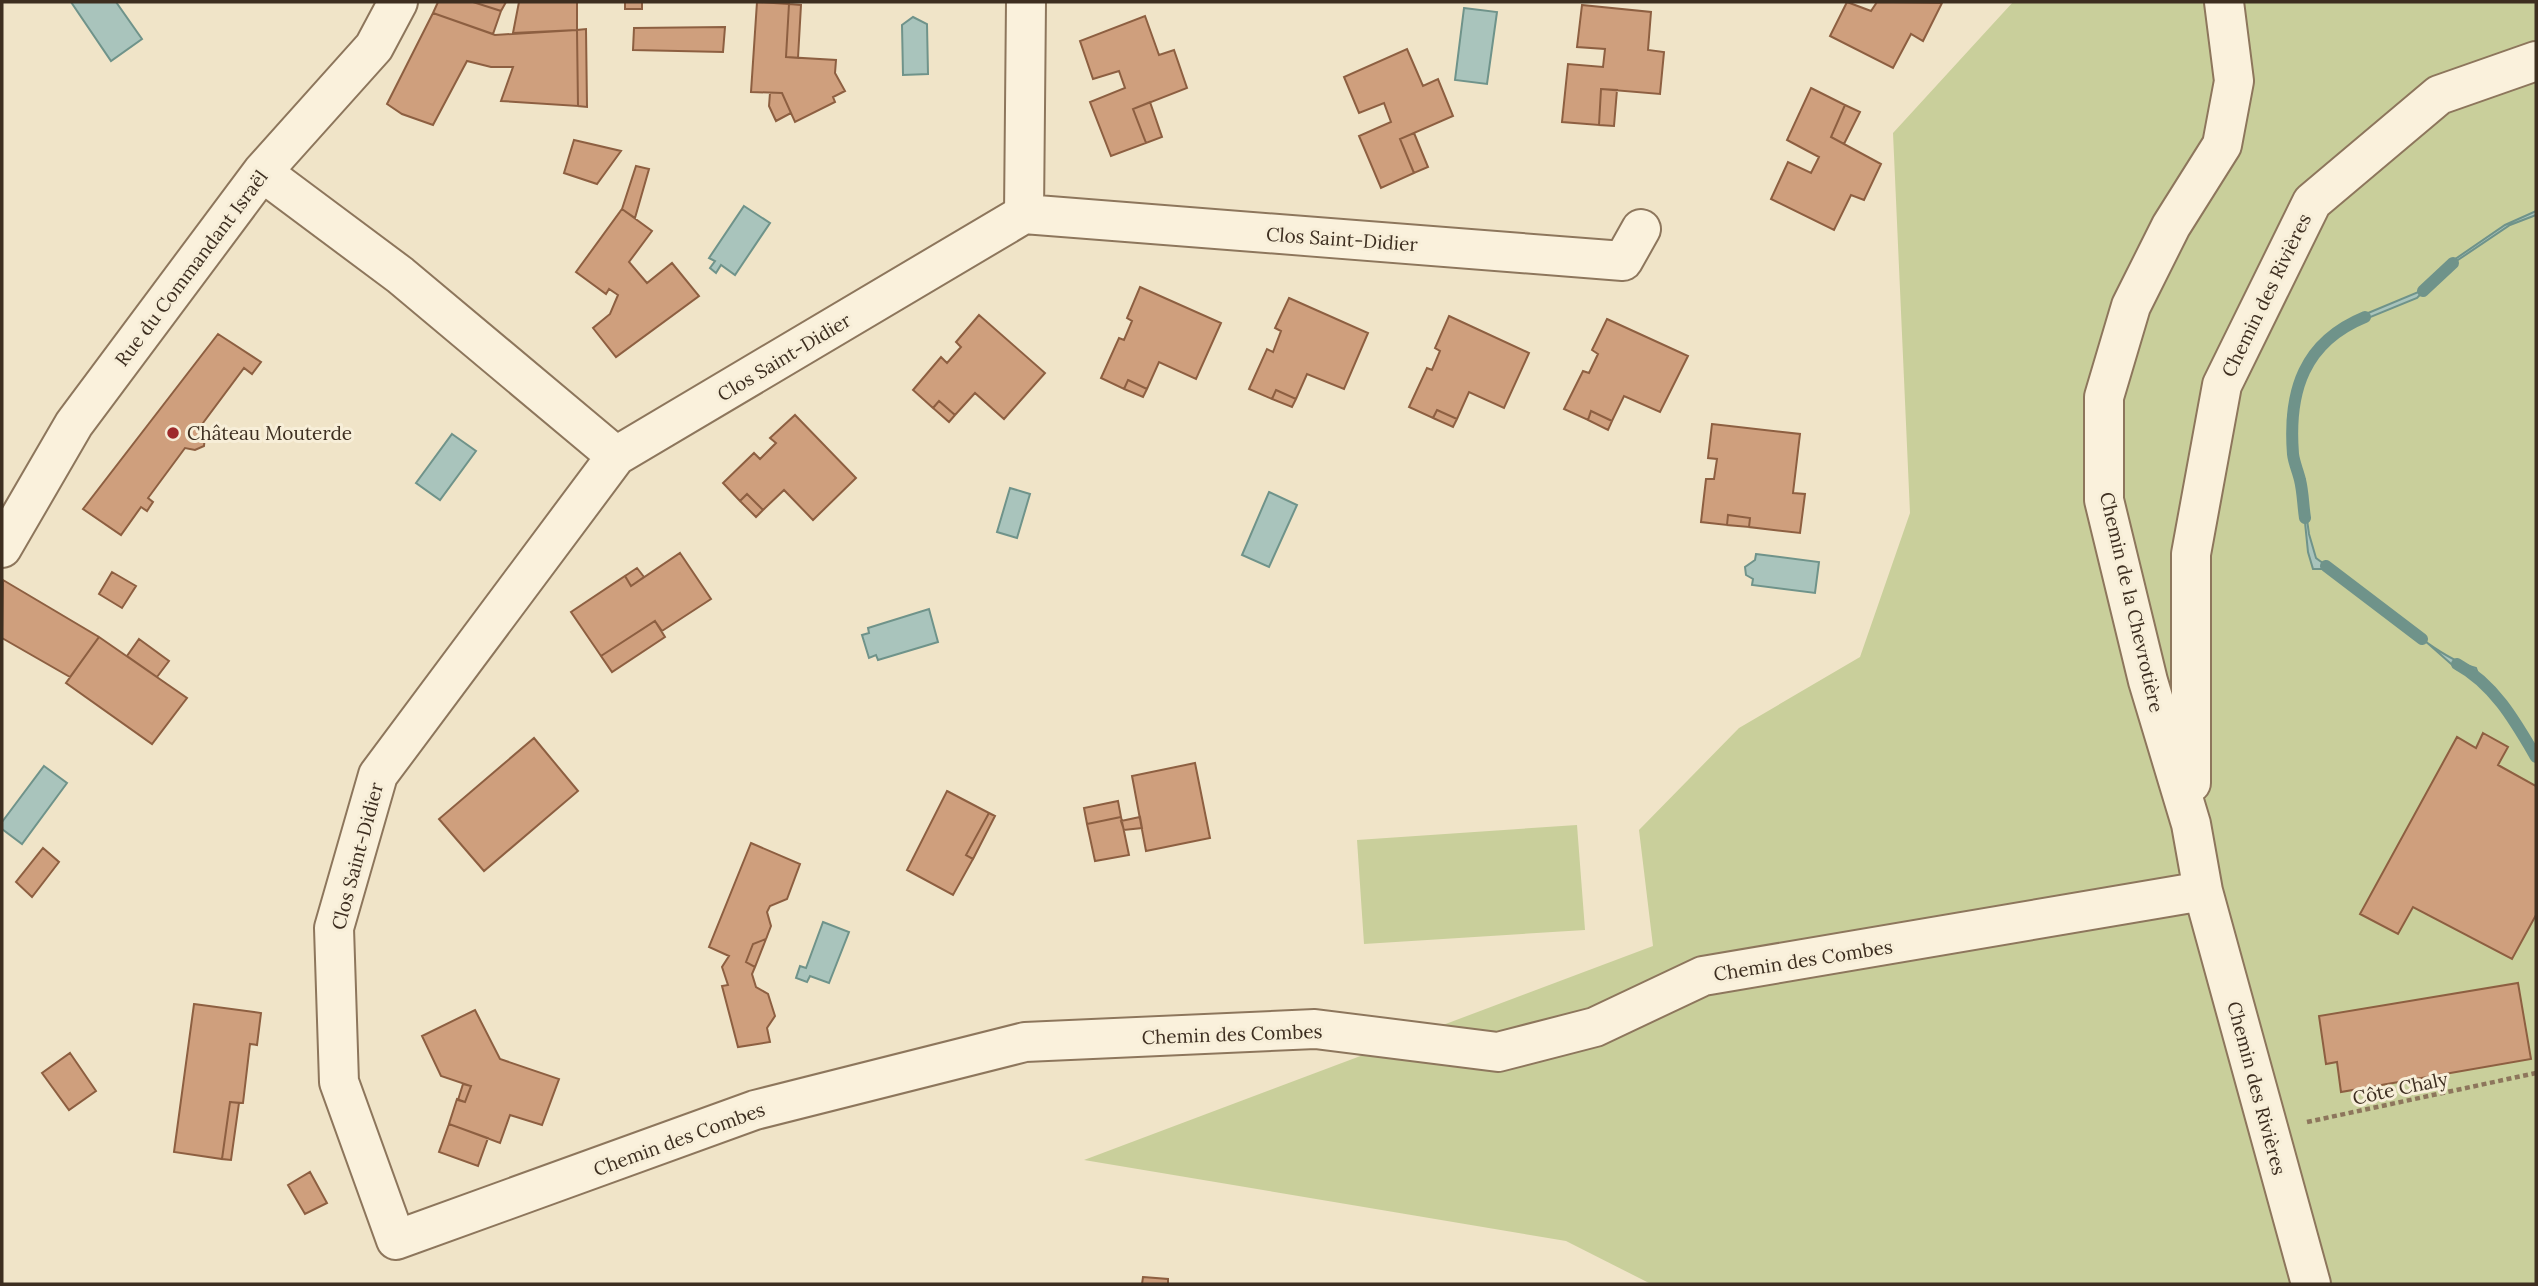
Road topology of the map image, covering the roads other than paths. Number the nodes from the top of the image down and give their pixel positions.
1 (398, 2) edge
2 (1026, 2) edge
3 (2224, 2) edge
4 (2536, 61) edge
5 (262, 172) junction
6 (1024, 215) junction
7 (1641, 229) dead end
8 (616, 456) junction
9 (2, 548) edge
10 (2191, 824) junction
11 (2203, 891) junction
12 (396, 1240) joint
13 (2311, 1284) edge

1 - 5 street, Rue du Commandant Israël
2 - 6 street
3 - 10 street, Chemin de la Chevrotière
4 - 10 street, Chemin des Rivières
5 - 8 street
5 - 9 street, Rue du Commandant Israël
6 - 7 street, Clos Saint-Didier
6 - 8 street, Clos Saint-Didier
8 - 12 street, Clos Saint-Didier
10 - 11 street, Chemin de la Chevrotière
11 - 12 street, Chemin des Combes
11 - 13 street, Chemin des Rivières

